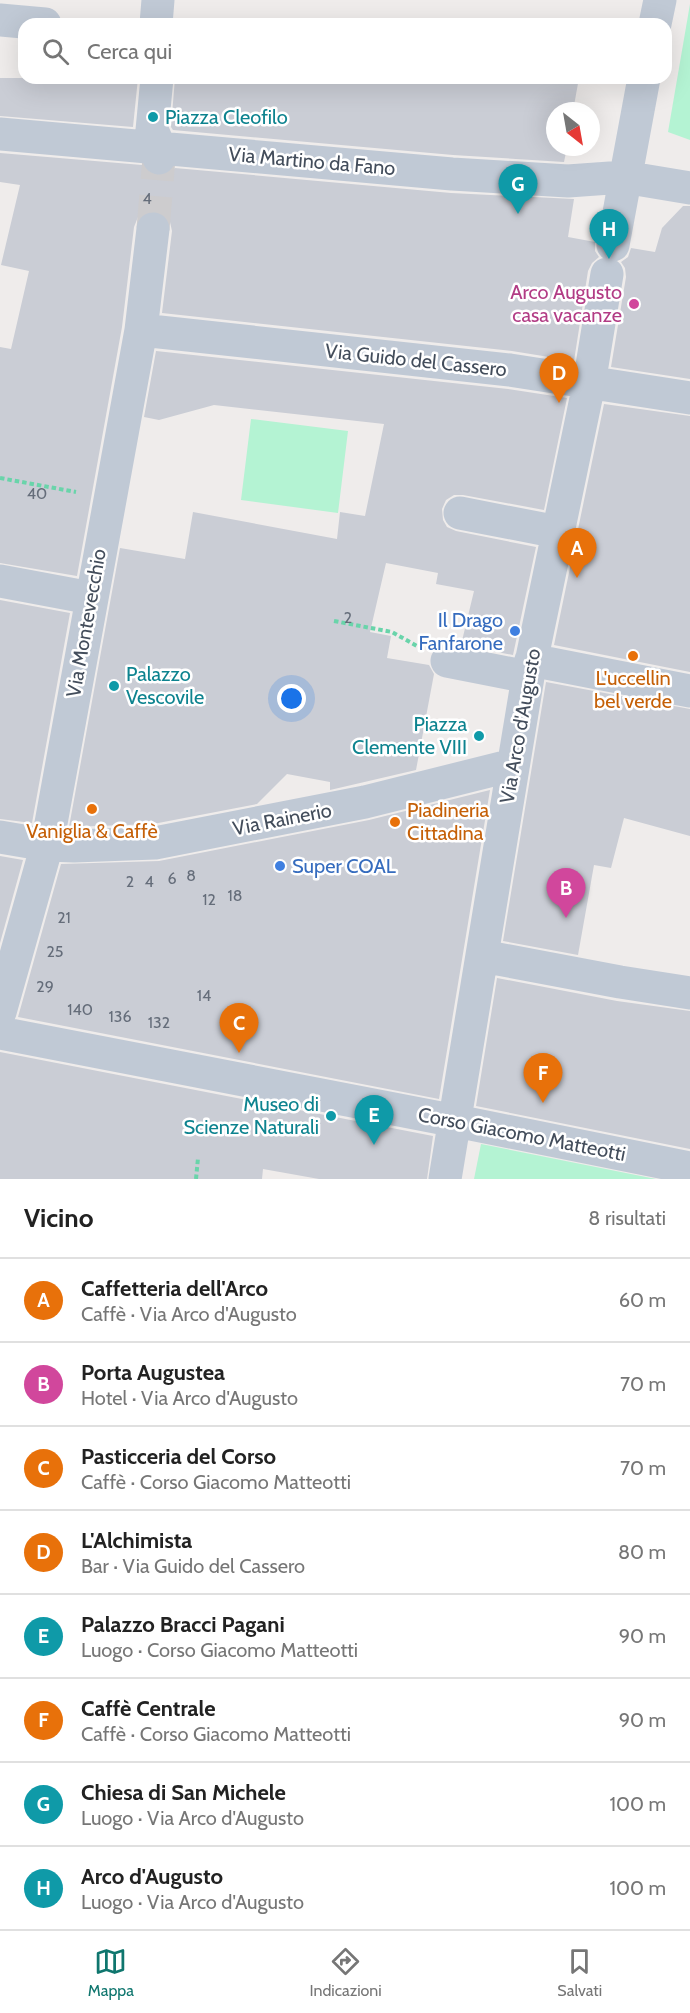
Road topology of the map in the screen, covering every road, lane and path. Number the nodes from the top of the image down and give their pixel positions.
1 (158, 0) edge
2 (660, 0) edge
3 (156, 18) edge
4 (656, 18) edge
5 (0, 20) edge
6 (18, 22) edge
7 (156, 84) edge
8 (643, 84) edge
9 (0, 134) edge
10 (160, 153) junction
11 (624, 177) junction
12 (690, 188) edge
13 (153, 229) tunnel mouth
14 (141, 330) junction
15 (589, 384) junction
16 (690, 398) edge
17 (0, 478) edge
18 (109, 498) junction
19 (459, 513) dead end
20 (558, 532) junction
21 (0, 581) edge
22 (91, 598) junction
23 (334, 621) dead end
24 (447, 660) joint
25 (530, 669) junction
26 (690, 691) edge
27 (513, 765) junction
28 (0, 837) edge
29 (47, 844) junction
30 (483, 956) junction
31 (690, 993) edge
32 (0, 1012) edge
33 (0, 1033) edge
34 (456, 1121) junction
35 (198, 1158) dead end
36 (690, 1168) edge
37 (196, 1179) edge
38 (445, 1179) edge

1 - 3 street
2 - 4 street
5 - 6 street
7 - 10 street
8 - 11 street, Via Arco d'Augusto
9 - 10 street, Via Martino da Fano
10 - 11 street, Via Martino da Fano
11 - 12 street, Via Martino da Fano
11 - 15 street, Via Arco d'Augusto
13 - 14 street, Via Montevecchio
14 - 15 street, Via Guido del Cassero
14 - 18 street, Via Montevecchio
15 - 16 street, Via Guido del Cassero
15 - 20 street, Via Arco d'Augusto
17 - 18 path
18 - 22 street, Via Montevecchio
19 - 20 street
20 - 25 street, Via Arco d'Augusto
21 - 22 street
22 - 29 street, Via Montevecchio
23 - 24 path
24 - 25 street
25 - 26 street
25 - 27 street, Via Arco d'Augusto
27 - 29 street, Via Rainerio
27 - 30 street, Via Arco d'Augusto
28 - 29 street, Via Rainerio
29 - 32 street, Via Montevecchio
30 - 31 street
30 - 34 street, Via Arco d'Augusto
33 - 34 street, Corso Giacomo Matteotti
34 - 36 street, Corso Giacomo Matteotti
34 - 38 street, Via Arco d'Augusto
35 - 37 path

